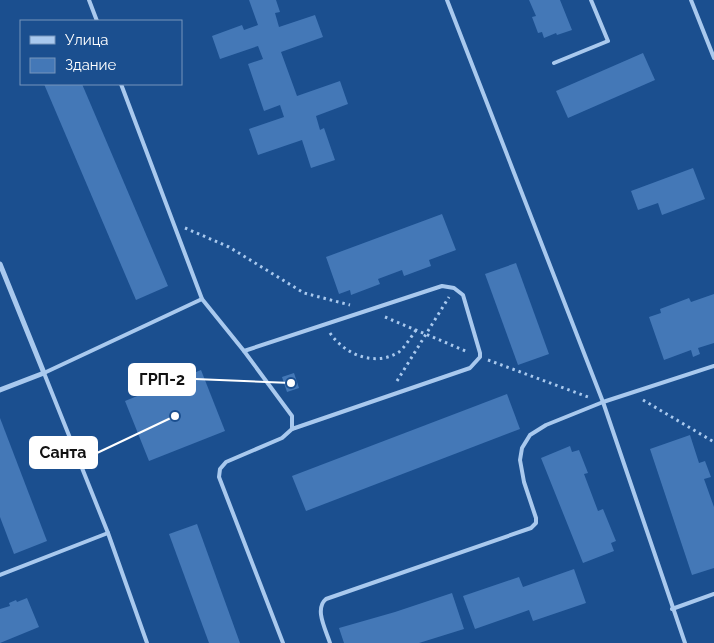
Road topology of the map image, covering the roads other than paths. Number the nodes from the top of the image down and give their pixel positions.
1 (89, 0) edge
2 (447, 0) edge
3 (591, 0) edge
4 (691, 0) edge
5 (97, 20) edge
6 (714, 58) edge
7 (554, 64) dead end
8 (121, 85) edge
9 (0, 264) edge
10 (202, 299) junction
11 (244, 351) junction
12 (714, 366) edge
13 (44, 373) junction
14 (0, 390) edge
15 (603, 402) junction
16 (292, 430) junction
17 (108, 533) junction
18 (0, 575) edge
19 (714, 594) edge
20 (672, 609) junction
21 (147, 643) edge
22 (284, 643) edge
23 (330, 643) edge
24 (685, 643) edge

1 - 5 lane
2 - 15 lane
3 - 7 lane
4 - 6 lane
8 - 10 lane
9 - 13 street
10 - 11 lane
10 - 13 lane
11 - 16 lane
11 - 16 lane
12 - 15 lane
13 - 14 street
13 - 17 lane
15 - 20 lane
15 - 23 lane
16 - 22 lane
17 - 18 lane
17 - 21 lane
19 - 20 lane
20 - 24 lane

